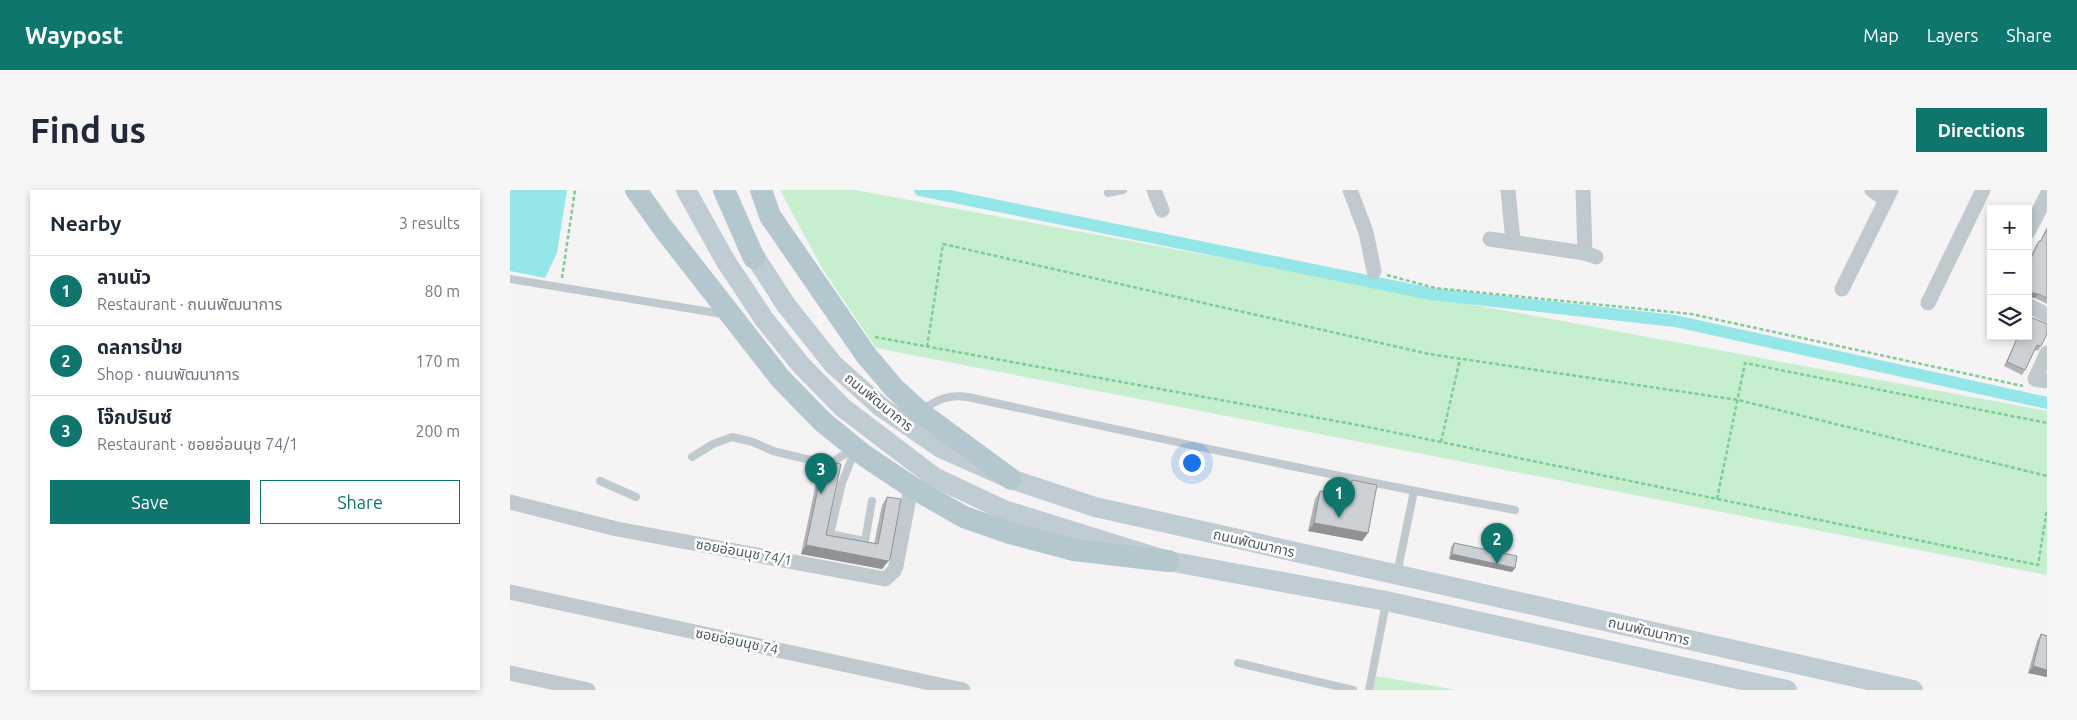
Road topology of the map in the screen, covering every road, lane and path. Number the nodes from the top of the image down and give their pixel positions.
1 (575, 190) edge
2 (631, 190) edge
3 (636, 190) edge
4 (686, 190) edge
5 (714, 190) edge
6 (724, 190) edge
7 (1123, 190) edge
8 (1154, 190) edge
9 (1350, 190) edge
10 (1508, 190) edge
11 (1583, 190) edge
12 (1872, 190) edge
13 (1983, 190) edge
14 (1108, 193) dead end
15 (1888, 195) edge
16 (2047, 195) edge
17 (762, 200) edge
18 (1162, 210) dead end
19 (2032, 224) edge
20 (664, 228) junction
21 (1490, 239) dead end
22 (1512, 241) junction
23 (754, 258) junction
24 (1374, 271) joint
25 (510, 279) edge
26 (560, 287) junction
27 (1842, 288) dead end
28 (1928, 303) dead end
29 (2032, 307) edge
30 (730, 315) junction
31 (2047, 315) edge
32 (866, 336) dead end
33 (928, 346) junction
34 (2047, 353) edge
35 (1460, 359) junction
36 (2047, 381) edge
37 (2028, 387) dead end
38 (1738, 400) junction
39 (919, 411) junction
40 (2047, 423) edge
41 (1441, 442) junction
42 (855, 448) junction
43 (692, 457) dead end
44 (2047, 476) edge
45 (1010, 479) junction
46 (600, 482) dead end
47 (913, 488) junction
48 (1414, 491) junction
49 (636, 497) dead end
50 (1718, 499) junction
51 (872, 501) dead end
52 (510, 502) edge
53 (2047, 509) edge
54 (1515, 510) dead end
55 (1168, 561) junction
56 (1397, 574) junction
57 (510, 592) edge
58 (1386, 601) junction
59 (1238, 663) dead end
60 (510, 673) edge
61 (913, 685) edge
62 (588, 690) edge
63 (963, 690) edge
64 (1353, 690) edge
65 (1369, 690) edge
66 (1788, 690) edge
67 (1913, 690) edge

1 - 26 path
2 - 20 main road
3 - 20 main road
4 - 55 main road, ถนนพัฒนาการ
5 - 23 main road, ถนนพัฒนาการ
6 - 23 main road
7 - 14 lane
8 - 18 street
9 - 24 street
10 - 22 street
11 - 22 street
12 - 15 street
13 - 28 street
15 - 27 street
16 - 19 street
17 - 39 main road
20 - 30 main road
21 - 22 street
23 - 45 main road, ถนนพัฒนาการ
24 - 37 path
25 - 26 lane
26 - 30 lane
29 - 31 street
30 - 42 main road
32 - 33 path
33 - 35 path
33 - 41 path
34 - 36 street
35 - 38 path
35 - 41 path
38 - 40 path
38 - 44 path
38 - 50 path
39 - 45 main road
39 - 48 lane
41 - 50 path
42 - 43 lane
42 - 47 main road
42 - 51 lane
45 - 56 main road, ถนนพัฒนาการ
46 - 49 lane
47 - 52 street, ซอยอ่อนนุช 74/1
47 - 55 main road
48 - 54 lane
48 - 56 lane
50 - 53 path
55 - 58 main road, ถนนพัฒนาการ
56 - 67 main road, ถนนพัฒนาการ
57 - 61 street, ซอยอ่อนนุช 74
58 - 65 lane
58 - 66 main road, ถนนพัฒนาการ
59 - 64 lane
60 - 62 street
61 - 63 street, ซอยอ่อนนุช 74

